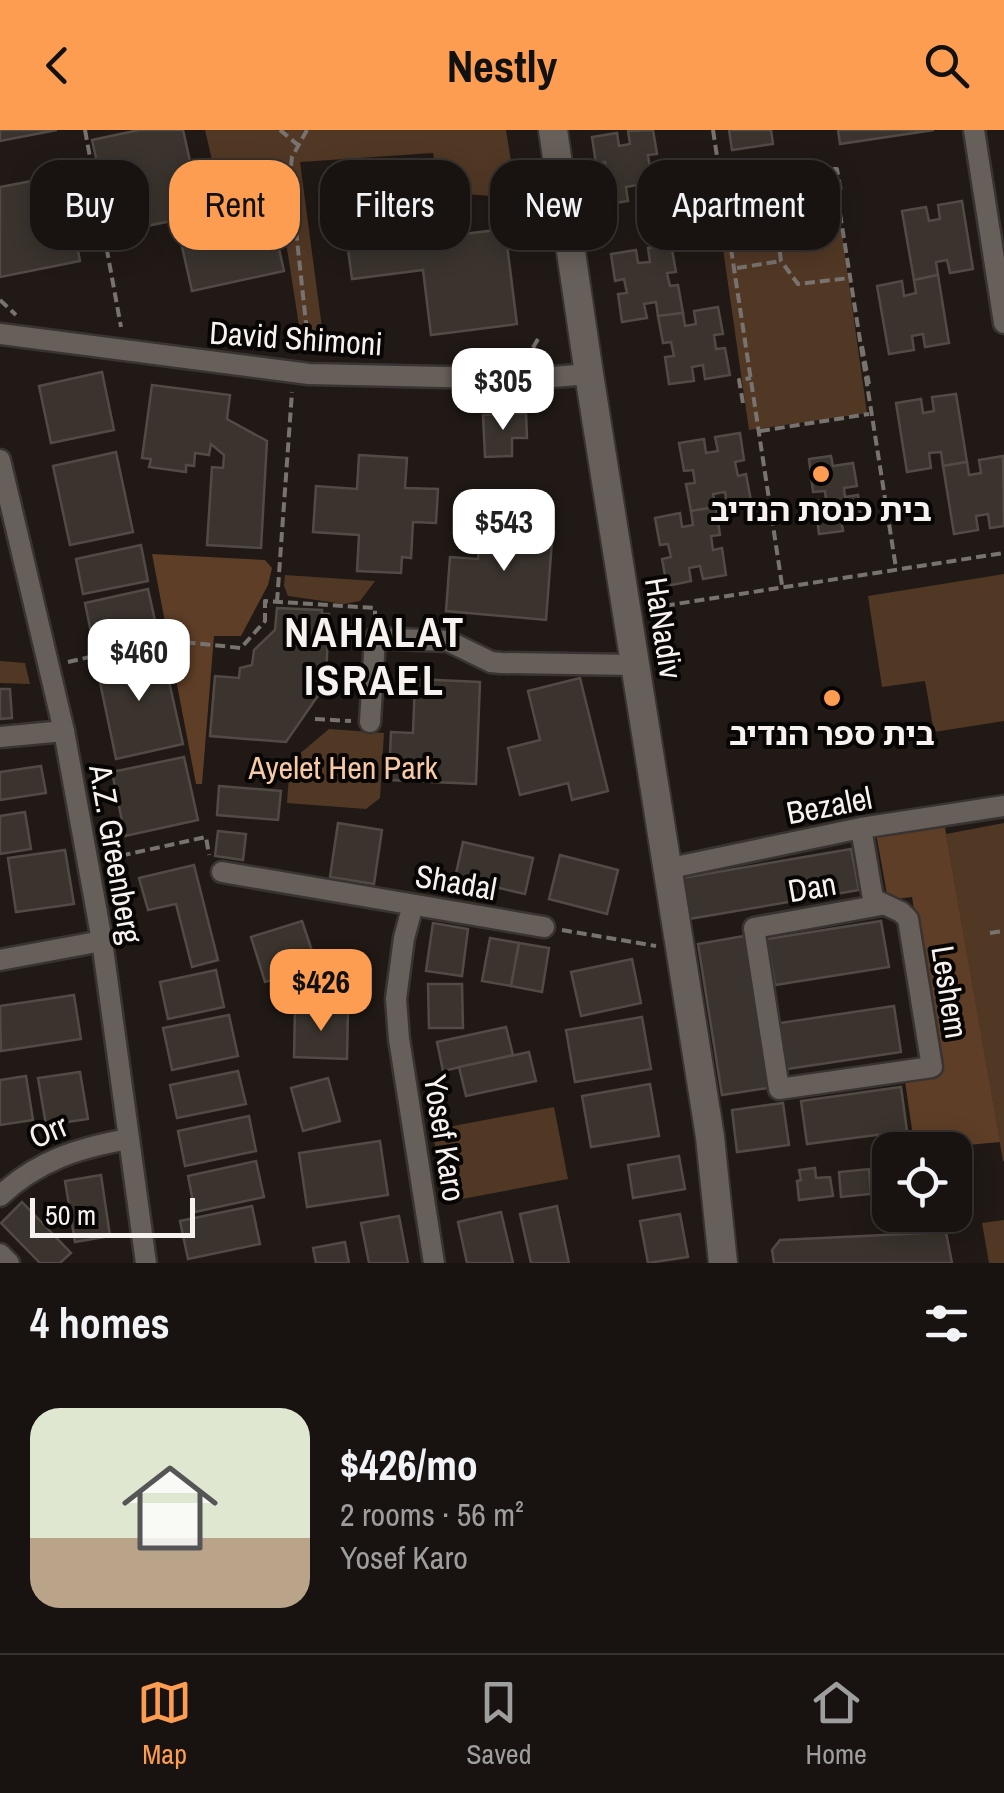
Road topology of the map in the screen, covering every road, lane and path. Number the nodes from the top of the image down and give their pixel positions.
1 (85, 130) edge
2 (280, 130) edge
3 (307, 130) edge
4 (554, 130) edge
5 (713, 130) edge
6 (974, 130) edge
7 (298, 145) junction
8 (719, 160) edge
9 (840, 180) edge
10 (842, 192) dead end
11 (840, 211) edge
12 (732, 250) edge
13 (780, 250) edge
14 (782, 261) junction
15 (735, 268) junction
16 (1000, 272) edge
17 (850, 278) junction
18 (0, 300) edge
19 (18, 317) dead end
20 (1004, 322) edge
21 (0, 334) edge
22 (538, 339) dead end
23 (860, 346) junction
24 (120, 351) junction
25 (309, 356) dead end
26 (518, 360) dead end
27 (293, 372) junction
28 (589, 374) junction
29 (752, 378) junction
30 (869, 384) dead end
31 (743, 402) dead end
32 (870, 414) junction
33 (760, 431) junction
34 (0, 460) edge
35 (1004, 553) edge
36 (896, 568) junction
37 (782, 585) junction
38 (277, 602) junction
39 (626, 612) junction
40 (376, 638) junction
41 (636, 665) junction
42 (49, 666) junction
43 (316, 719) dead end
44 (370, 722) joint
45 (64, 731) junction
46 (0, 737) edge
47 (1004, 806) edge
48 (860, 828) junction
49 (87, 863) junction
50 (666, 870) junction
51 (222, 872) joint
52 (881, 904) junction
53 (414, 905) junction
54 (544, 927) joint
55 (1004, 930) edge
56 (990, 932) dead end
57 (102, 941) junction
58 (680, 950) junction
59 (0, 960) edge
60 (932, 1067) joint
61 (710, 1137) junction
62 (128, 1139) junction
63 (0, 1196) edge
64 (0, 1254) edge
65 (9, 1263) edge
66 (146, 1263) edge
67 (434, 1263) edge
68 (706, 1263) edge
69 (723, 1263) edge

1 - 24 path
2 - 7 path
3 - 7 path
4 - 28 street, HaNadiv
5 - 8 path
6 - 16 street
7 - 25 path
9 - 10 path
11 - 17 path
12 - 15 path
13 - 14 path
14 - 15 path
14 - 17 path
15 - 29 path
16 - 20 street
17 - 23 path
18 - 19 path
21 - 24 street, David Shimoni
22 - 26 path
23 - 30 path
23 - 32 path
24 - 27 street, David Shimoni
27 - 28 street, David Shimoni
27 - 38 path
28 - 39 street, HaNadiv
29 - 31 path
29 - 33 path
32 - 33 path
32 - 36 path
33 - 37 path
34 - 42 street, A.Z. Greenberg
35 - 36 path
36 - 37 path
37 - 39 path
38 - 40 path
38 - 42 path
39 - 41 street, HaNadiv
40 - 41 street
40 - 44 street
41 - 50 street, HaNadiv
42 - 45 street, A.Z. Greenberg
43 - 44 path
45 - 46 street
45 - 49 street, A.Z. Greenberg
47 - 48 street, Bezalel
48 - 50 street, Bezalel
48 - 52 street, Leshem
49 - 51 path
49 - 57 street, A.Z. Greenberg
50 - 58 street, HaNadiv
51 - 53 street, Shadal
52 - 60 street, Leshem
52 - 60 street, Dan
53 - 54 street, Shadal
53 - 67 street, Yosef Karo
54 - 58 path
55 - 56 path
57 - 59 street
57 - 62 street, A.Z. Greenberg
58 - 61 street, HaNadiv
61 - 68 street, HaNadiv
61 - 69 street, HaNadiv
62 - 63 street, Orr
62 - 66 street, A.Z. Greenberg
64 - 65 street

